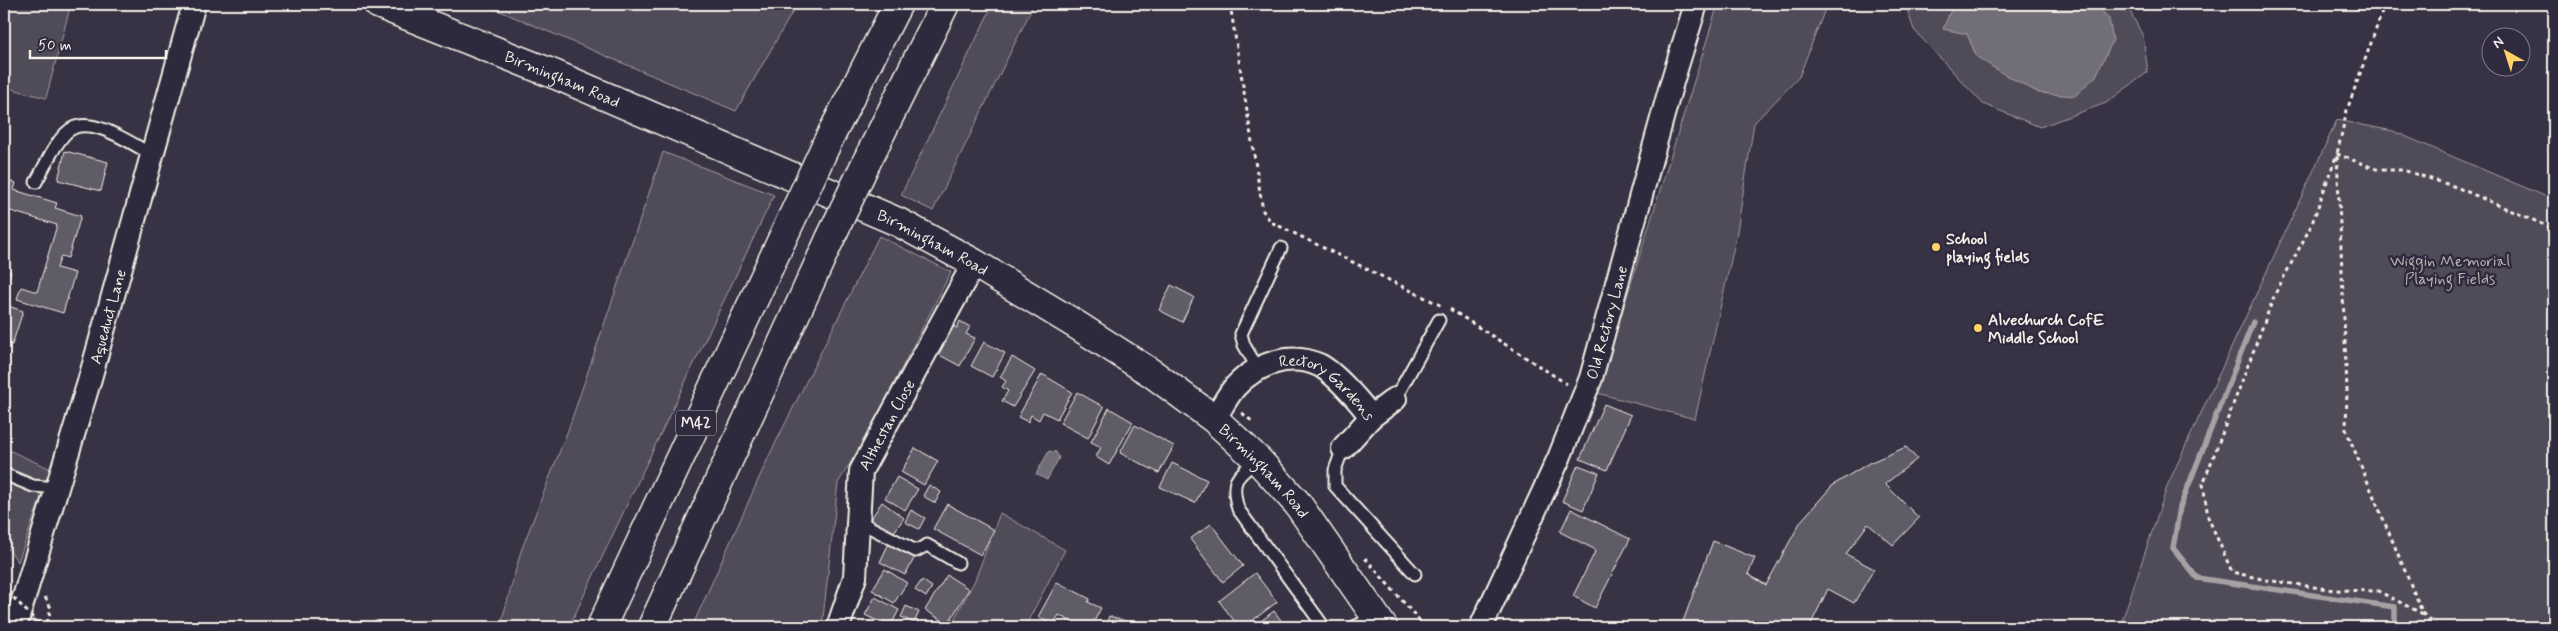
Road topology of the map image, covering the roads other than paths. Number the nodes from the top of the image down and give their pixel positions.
1 (194, 4) edge
2 (379, 4) edge
3 (898, 4) edge
4 (945, 4) edge
5 (1696, 4) edge
6 (153, 155) junction
7 (36, 182) dead end
8 (1280, 248) dead end
9 (974, 263) junction
10 (1439, 320) dead end
11 (1258, 369) junction
12 (1395, 399) joint
13 (1370, 417) junction
14 (1214, 419) junction
15 (1343, 448) joint
16 (1258, 460) junction
17 (4, 474) edge
18 (57, 488) junction
19 (858, 521) junction
20 (958, 563) dead end
21 (1415, 574) dead end
22 (1371, 624) edge
23 (15, 627) edge
24 (601, 627) edge
25 (652, 627) edge
26 (838, 627) edge
27 (1324, 627) edge
28 (1481, 627) edge

1 - 6 street, Aqueduct Lane
2 - 9 main road, Birmingham Road
3 - 24 main road, M42, bridge
4 - 25 main road, M42, bridge
5 - 28 street, Old Rectory Lane
6 - 7 lane
6 - 18 street, Aqueduct Lane
8 - 11 lane
9 - 14 main road, Birmingham Road
9 - 19 street, Althestan Close
10 - 12 lane
11 - 13 street, Rectory Gardens
11 - 14 street, Rectory Gardens
12 - 13 street, Rectory Gardens
13 - 15 street
14 - 16 main road, Birmingham Road
15 - 21 lane
16 - 22 main road, Birmingham Road
16 - 27 lane
17 - 18 lane
18 - 23 street, Aqueduct Lane
19 - 20 lane
19 - 26 street, Althestan Close

